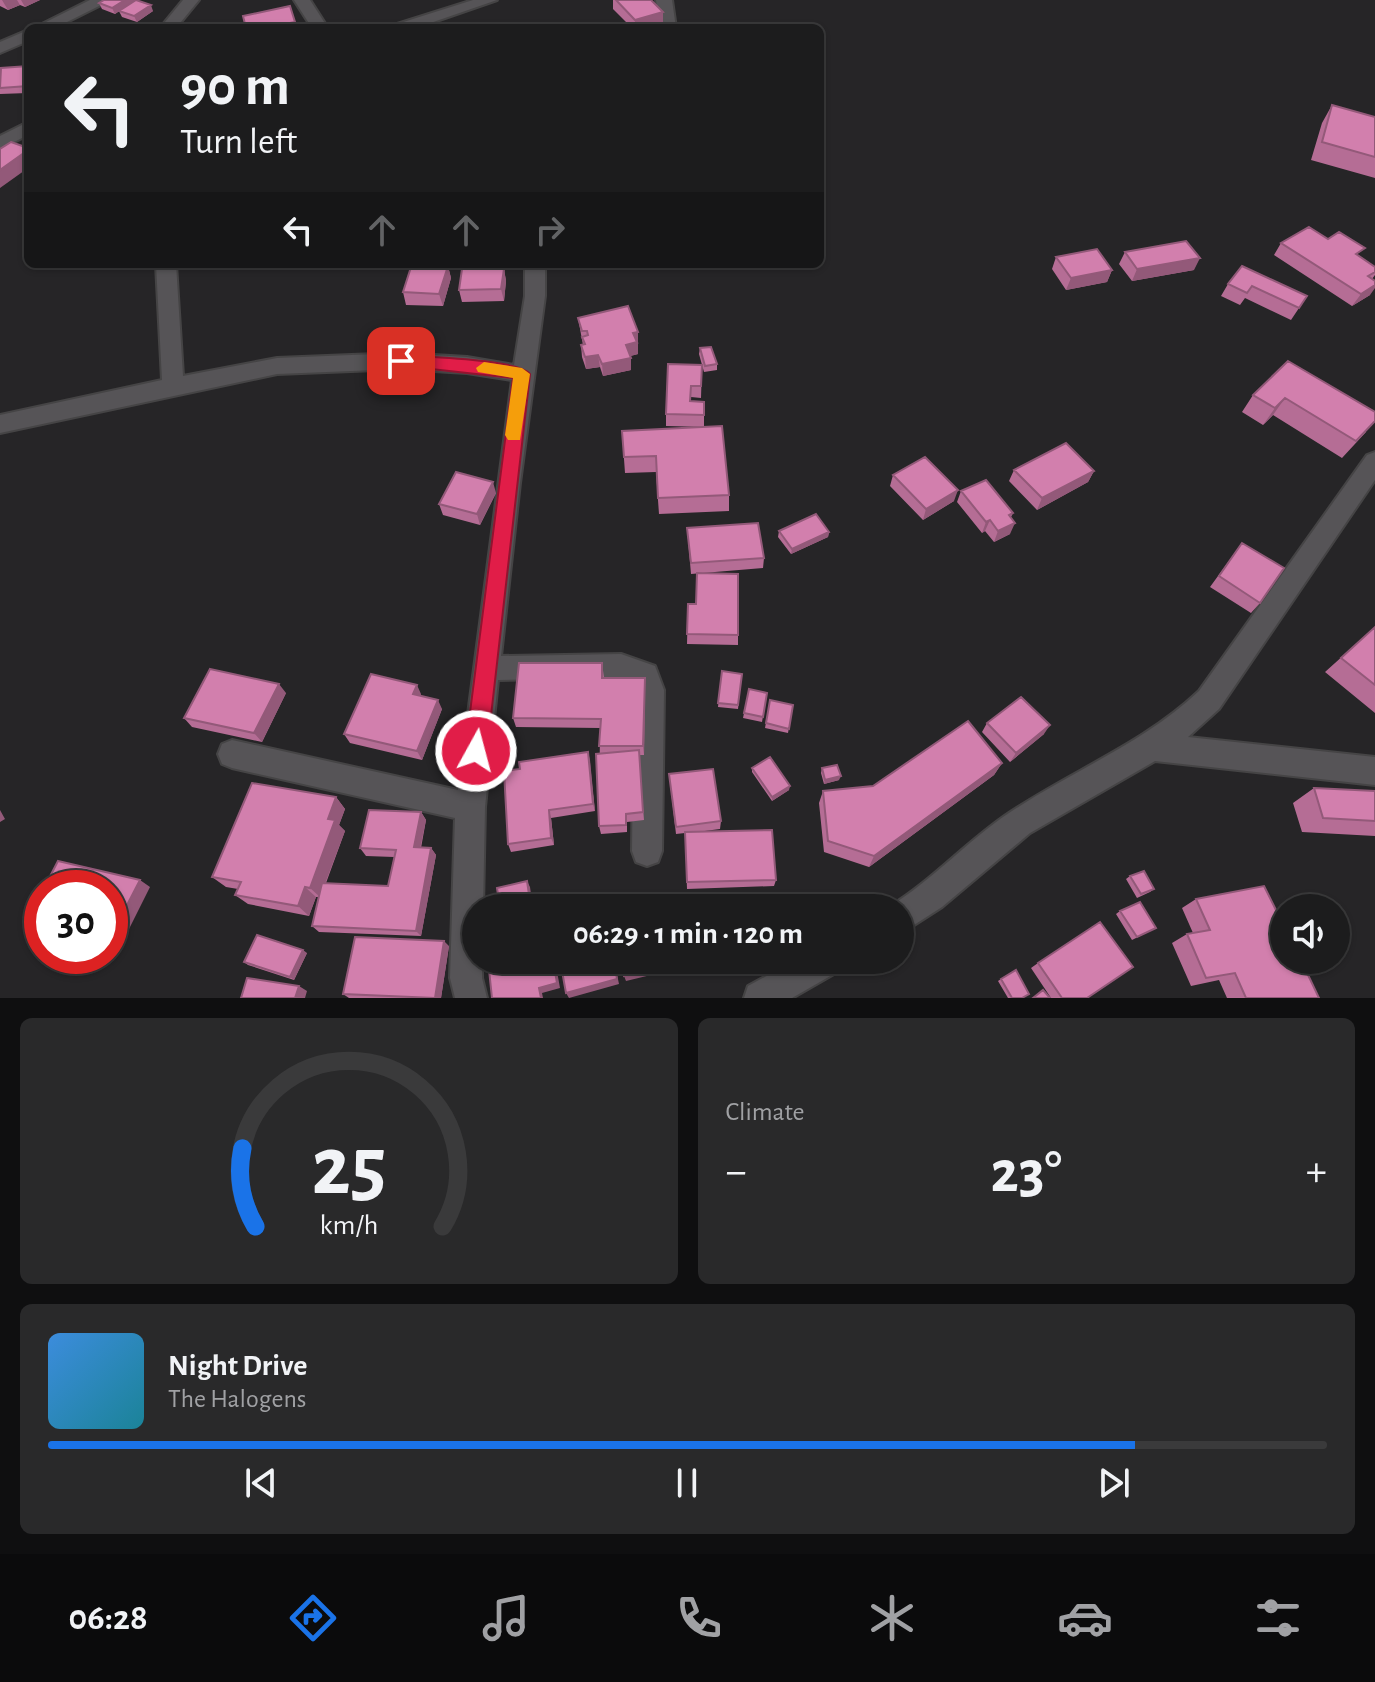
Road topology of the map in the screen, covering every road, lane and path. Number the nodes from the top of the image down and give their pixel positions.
1 (103, 0) edge
2 (191, 0) edge
3 (302, 0) edge
4 (489, 0) edge
5 (664, 0) edge
6 (51, 24) edge
7 (171, 24) edge
8 (317, 24) edge
9 (413, 24) edge
10 (667, 24) edge
11 (24, 37) edge
12 (0, 48) edge
13 (24, 129) edge
14 (0, 144) edge
15 (166, 268) edge
16 (535, 268) edge
17 (522, 374) junction
18 (173, 386) junction
19 (0, 424) edge
20 (1375, 461) edge
21 (486, 668) junction
22 (1154, 747) junction
23 (232, 754) dead end
24 (1375, 771) edge
25 (470, 807) junction
26 (647, 851) dead end
27 (914, 907) edge
28 (803, 974) edge
29 (471, 998) edge
30 (760, 998) edge

1 - 6 street
2 - 7 street
3 - 8 street
4 - 9 street
5 - 10 street
11 - 12 street
13 - 14 street
15 - 18 street
16 - 17 street
17 - 18 street
17 - 21 street
18 - 19 street
20 - 22 street
21 - 25 street
21 - 26 street
22 - 24 street
22 - 27 street
23 - 25 street
25 - 29 street
28 - 30 street

